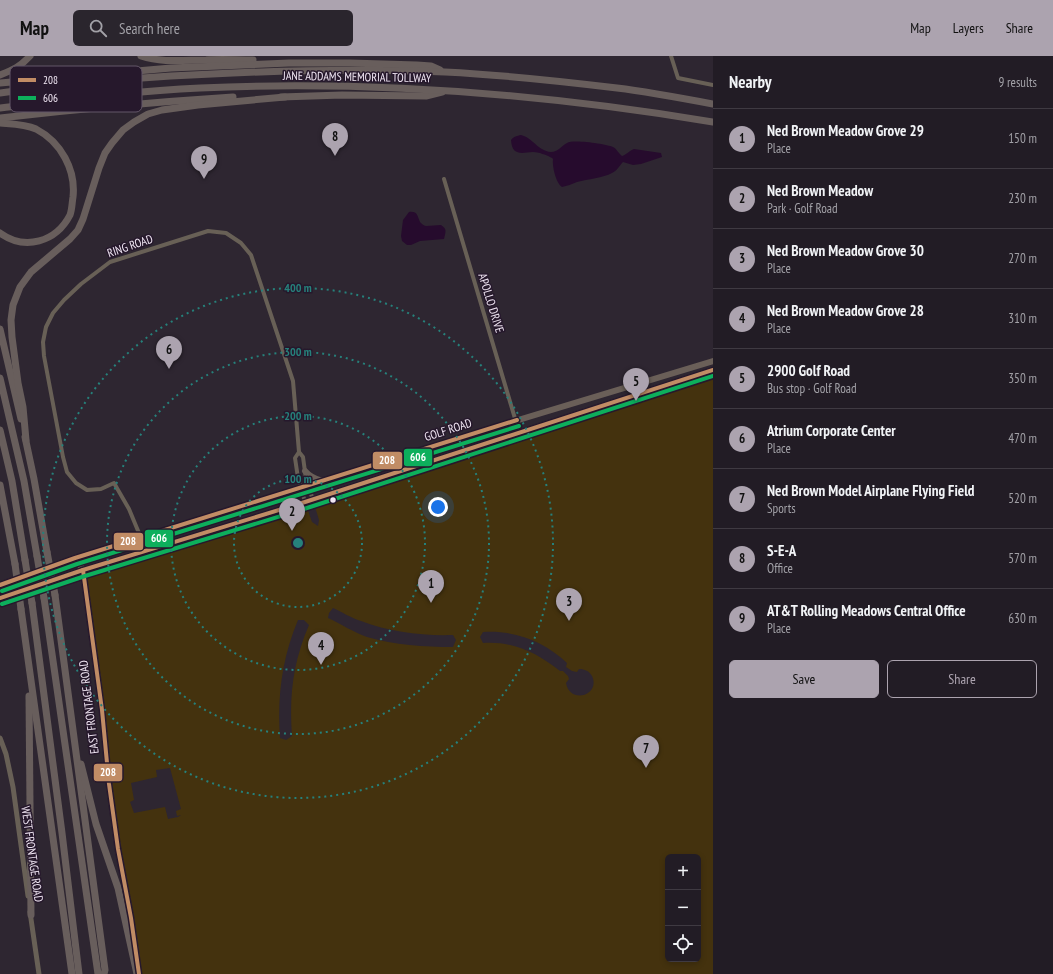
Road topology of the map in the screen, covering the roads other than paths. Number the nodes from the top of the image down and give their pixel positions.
1 (30, 56) edge
2 (141, 56) edge
3 (671, 56) edge
4 (289, 63) junction
5 (20, 66) edge
6 (10, 71) edge
7 (142, 71) edge
8 (445, 72) junction
9 (0, 75) edge
10 (142, 78) edge
11 (10, 82) edge
12 (0, 83) edge
13 (713, 85) edge
14 (448, 90) junction
15 (10, 92) edge
16 (142, 92) edge
17 (0, 93) edge
18 (285, 97) junction
19 (142, 103) edge
20 (713, 104) edge
21 (10, 107) edge
22 (0, 108) edge
23 (54, 112) edge
24 (0, 118) edge
25 (713, 122) edge
26 (0, 123) edge
27 (444, 179) dead end
28 (0, 233) edge
29 (0, 329) edge
30 (713, 361) edge
31 (713, 370) edge
32 (0, 378) edge
33 (516, 421) junction
34 (0, 430) edge
35 (519, 432) junction
36 (26, 440) junction
37 (299, 452) junction
38 (305, 471) junction
39 (322, 481) junction
40 (0, 485) edge
41 (309, 485) junction
42 (300, 488) junction
43 (313, 500) junction
44 (305, 502) junction
45 (141, 538) junction
46 (75, 558) junction
47 (83, 570) junction
48 (0, 585) edge
49 (0, 598) edge
50 (28, 660) junction
51 (73, 728) junction
52 (0, 738) edge
53 (31, 915) junction
54 (39, 974) edge
55 (72, 974) edge
56 (79, 974) edge
57 (98, 974) edge
58 (104, 974) edge
59 (138, 974) edge

1 - 5 highway
2 - 4 highway
3 - 13 street
4 - 7 highway
4 - 8 highway
6 - 9 highway
8 - 10 highway, JANE ADDAMS MEMORIAL TOLLWAY
8 - 20 highway, JANE ADDAMS MEMORIAL TOLLWAY
11 - 12 highway
14 - 16 highway, JANE ADDAMS MEMORIAL TOLLWAY
14 - 18 highway
14 - 25 highway, JANE ADDAMS MEMORIAL TOLLWAY
15 - 17 highway, JANE ADDAMS MEMORIAL TOLLWAY
18 - 19 highway
18 - 36 highway
21 - 22 highway, JANE ADDAMS MEMORIAL TOLLWAY
23 - 24 highway
26 - 28 highway
27 - 33 street, APOLLO DRIVE
29 - 36 highway
30 - 33 main road, GOLF ROAD
31 - 35 main road, GOLF ROAD
32 - 57 highway, bridge
33 - 35 street, APOLLO DRIVE
33 - 39 main road, GOLF ROAD
34 - 56 highway, bridge
35 - 43 main road, GOLF ROAD
36 - 51 highway, bridge
37 - 38 street, RING ROAD
37 - 42 street, RING ROAD
37 - 45 street, RING ROAD
38 - 39 main road
38 - 41 street, RING ROAD
39 - 41 main road, GOLF ROAD
40 - 50 highway, bridge
41 - 42 main road, GOLF ROAD
41 - 43 street, RING ROAD
42 - 44 street, RING ROAD
42 - 45 main road, GOLF ROAD
43 - 44 main road, GOLF ROAD
44 - 47 main road, GOLF ROAD
45 - 46 main road, GOLF ROAD
46 - 47 main road, EAST FRONTAGE ROAD
46 - 48 main road, GOLF ROAD
47 - 49 main road, GOLF ROAD
47 - 59 main road, EAST FRONTAGE ROAD
50 - 53 highway
50 - 55 highway
51 - 58 highway
51 - 59 highway
52 - 53 street, WEST FRONTAGE ROAD
53 - 54 street, WEST FRONTAGE ROAD

